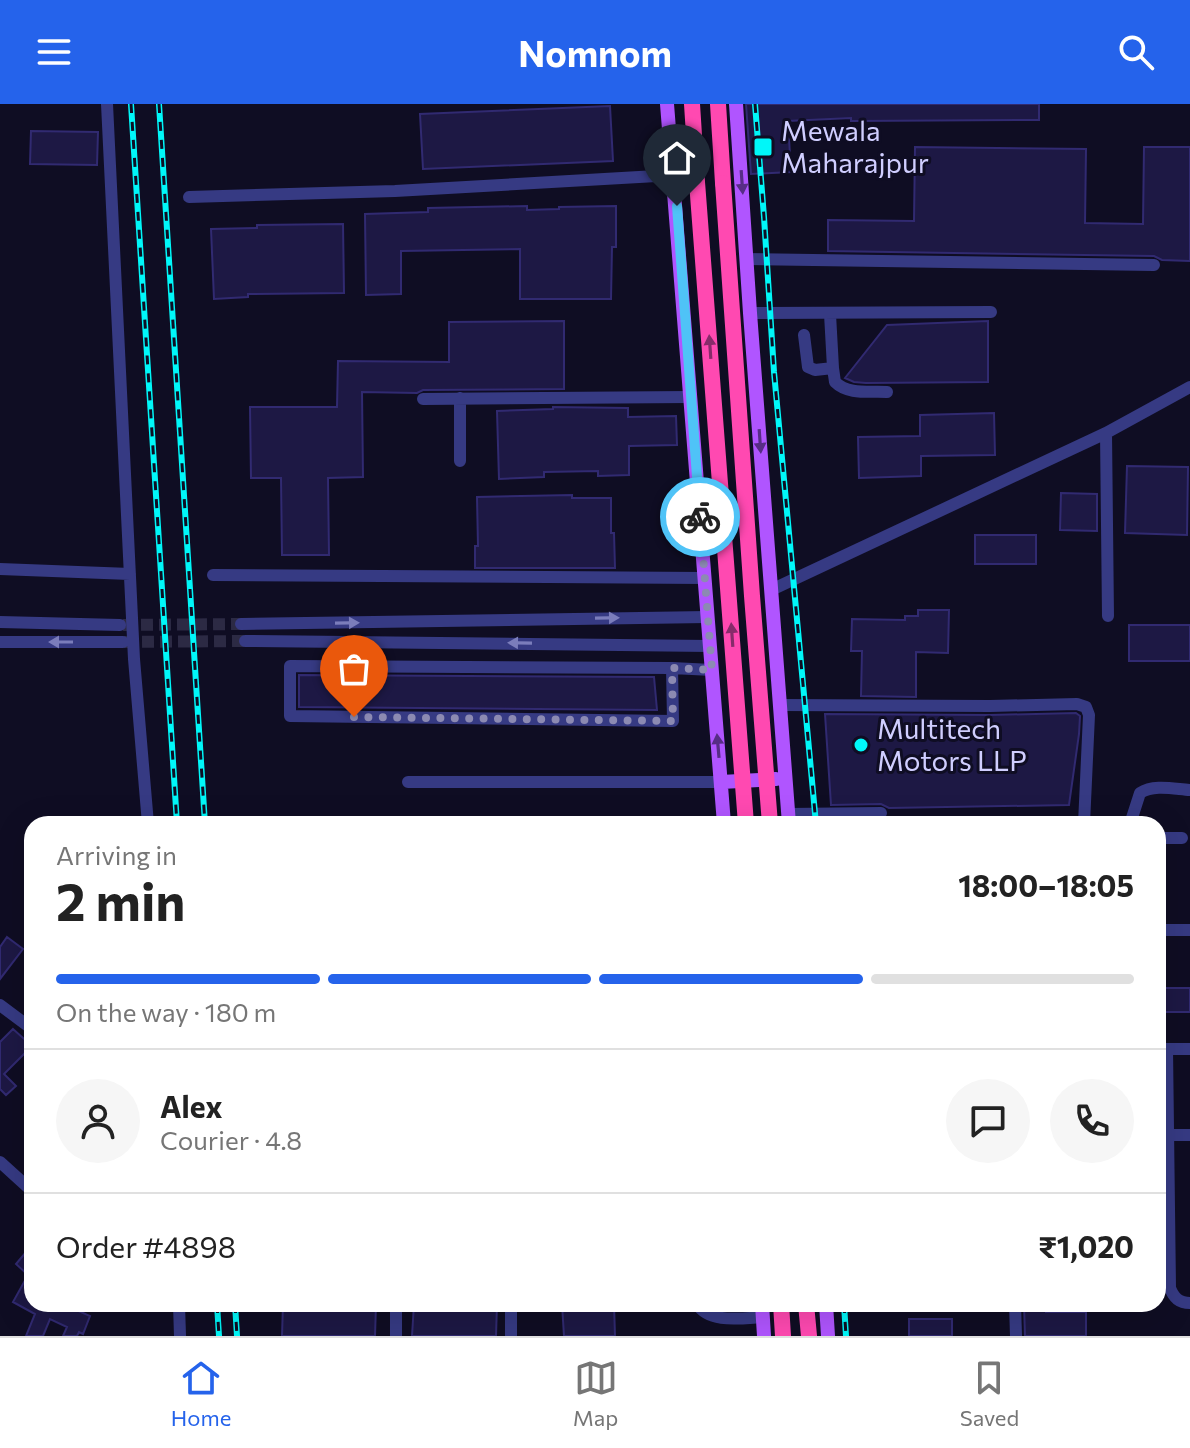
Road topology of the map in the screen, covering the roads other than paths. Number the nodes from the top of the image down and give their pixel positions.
1 (107, 104) edge
2 (667, 104) edge
3 (692, 104) edge
4 (718, 104) edge
5 (736, 104) edge
6 (674, 175) junction
7 (189, 197) dead end
8 (747, 259) junction
9 (1154, 265) dead end
10 (991, 312) dead end
11 (750, 313) junction
12 (830, 314) junction
13 (804, 335) dead end
14 (833, 368) junction
15 (1190, 387) edge
16 (887, 392) dead end
17 (691, 397) junction
18 (460, 398) junction
19 (423, 399) dead end
20 (1106, 433) junction
21 (460, 461) dead end
22 (0, 569) edge
23 (130, 574) junction
24 (213, 575) dead end
25 (705, 578) junction
26 (771, 590) junction
27 (1108, 616) dead end
28 (707, 617) junction
29 (0, 622) edge
30 (241, 624) tunnel mouth
31 (120, 625) tunnel mouth
32 (245, 641) tunnel mouth
33 (0, 642) edge
34 (123, 642) tunnel mouth
35 (710, 646) junction
36 (672, 668) junction
37 (712, 670) junction
38 (780, 705) junction
39 (785, 778) junction
40 (408, 782) dead end
41 (721, 782) junction
42 (1190, 790) edge
43 (881, 813) dead end
44 (147, 816) edge
45 (723, 816) edge
46 (745, 816) edge
47 (769, 816) edge
48 (788, 816) edge
49 (834, 816) edge
50 (1084, 816) edge
51 (1133, 816) edge
52 (1166, 838) edge
53 (1182, 838) dead end
54 (1166, 930) edge
55 (1190, 930) edge
56 (0, 1005) edge
57 (24, 1023) edge
58 (1166, 1049) edge
59 (1190, 1049) edge
60 (1166, 1106) edge
61 (1168, 1135) junction
62 (1190, 1135) edge
63 (0, 1162) edge
64 (24, 1184) edge
65 (1166, 1186) edge
66 (1166, 1253) edge
67 (1190, 1303) edge
68 (179, 1312) edge
69 (396, 1312) edge
70 (511, 1312) edge
71 (704, 1312) edge
72 (749, 1312) edge
73 (762, 1312) edge
74 (782, 1312) edge
75 (807, 1312) edge
76 (826, 1312) edge
77 (1015, 1312) edge
78 (180, 1336) edge
79 (396, 1336) edge
80 (511, 1336) edge
81 (764, 1336) edge
82 (783, 1336) edge
83 (809, 1336) edge
84 (828, 1336) edge
85 (1016, 1336) edge

1 - 23 street
2 - 6 main road
46 -> 3 highway, bridge
4 - 47 highway, bridge
5 -> 8 main road
6 - 7 street
6 - 17 main road
8 - 9 street
8 - 11 main road
10 - 12 street
11 - 12 street
11 -> 26 main road
12 - 14 street
13 - 14 street
14 - 16 street
15 - 20 street
17 - 18 street
17 - 25 main road
18 - 19 street
18 - 21 street
20 - 26 street
20 - 27 street
22 - 23 street
23 - 44 street
24 - 25 street
25 - 28 main road
26 - 38 main road
30 -> 28 street
28 - 35 main road
29 - 31 street
35 -> 32 street
34 -> 33 street
35 - 37 main road
36 - 36 street
36 - 37 street
41 -> 37 main road
38 - 39 main road
38 - 50 street
39 - 41 main road
39 - 48 main road
40 - 41 street
41 - 45 main road
42 - 51 street
43 - 49 street
52 - 53 street
54 - 55 street
56 - 57 street
58 - 59 street
60 - 61 street
61 - 62 street
61 - 65 street
63 - 64 street
66 - 67 street
68 - 78 street
69 - 79 street
70 - 80 street
71 - 72 street
73 - 81 main road
74 - 82 highway
75 - 83 highway
76 - 84 main road
77 - 85 street

